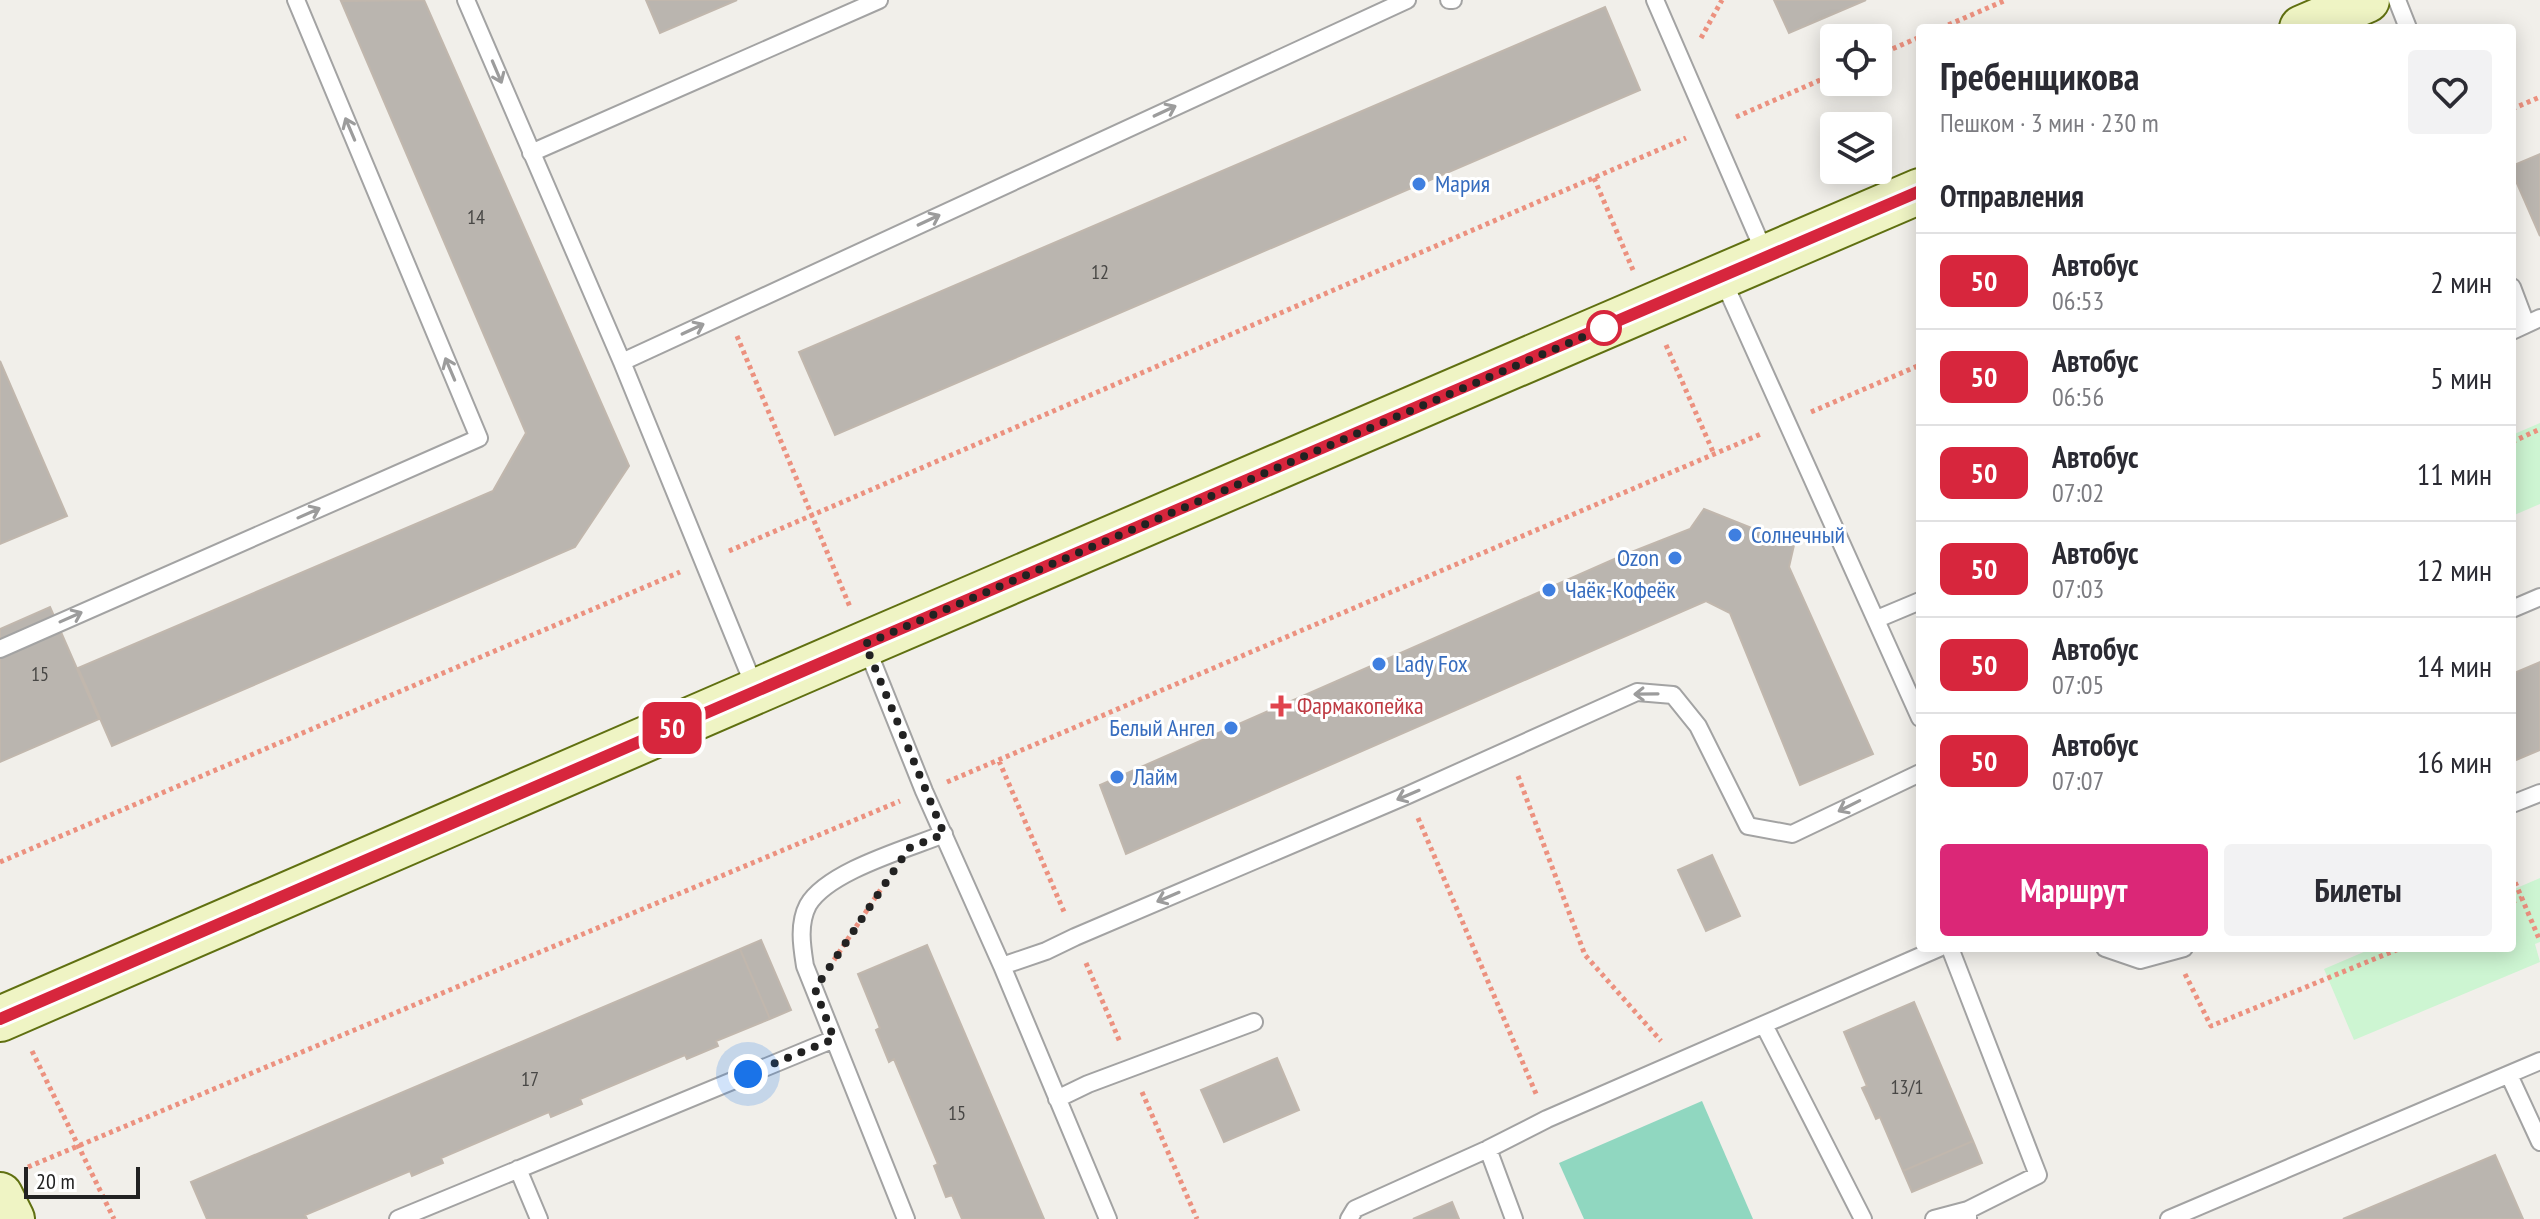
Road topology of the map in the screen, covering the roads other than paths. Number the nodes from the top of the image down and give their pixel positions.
1 (296, 0) edge
2 (466, 0) edge
3 (879, 0) edge
4 (1407, 0) edge
5 (1655, 0) edge
6 (2367, 0) edge
7 (2397, 0) edge
8 (2311, 24) edge
9 (2406, 24) edge
10 (531, 153) junction
11 (1916, 193) edge
12 (1767, 257) junction
13 (1721, 277) junction
14 (2516, 298) edge
15 (2526, 325) edge
16 (622, 362) junction
17 (2540, 597) edge
18 (1916, 603) edge
19 (2516, 607) edge
20 (1877, 619) junction
21 (865, 644) junction
22 (0, 649) edge
23 (757, 691) junction
24 (1916, 709) edge
25 (1916, 775) edge
26 (2540, 793) edge
27 (2516, 802) edge
28 (944, 834) junction
29 (1930, 952) edge
30 (1952, 952) edge
31 (2117, 952) edge
32 (2171, 952) edge
33 (1002, 966) junction
34 (6, 1016) edge
35 (1254, 1022) dead end
36 (1764, 1025) junction
37 (834, 1039) junction
38 (2540, 1061) edge
39 (2509, 1075) junction
40 (1057, 1099) junction
41 (2540, 1142) edge
42 (1488, 1149) junction
43 (518, 1169) junction
44 (13, 1181) edge
45 (1968, 1214) edge
46 (12, 1219) edge
47 (398, 1219) edge
48 (539, 1219) edge
49 (906, 1219) edge
50 (1108, 1219) edge
51 (1349, 1219) edge
52 (1514, 1219) edge
53 (1863, 1219) edge
54 (1934, 1219) edge
55 (2169, 1219) edge

22 -> 1 lane
2 -> 10 lane
3 - 10 lane
16 -> 4 lane
5 - 12 lane
6 - 8 street
7 - 9 lane
10 - 16 lane
11 - 12 street
12 - 13 street
13 - 20 lane
13 - 21 street
14 - 15 lane
16 - 23 lane
17 - 19 lane
18 - 20 lane
20 - 24 lane
21 - 23 street
21 - 28 lane
23 - 34 street
25 -> 33 lane
26 - 27 lane
28 - 33 lane
28 - 37 lane
29 - 36 lane
30 - 45 lane
31 - 32 lane
33 - 40 lane
35 - 40 lane
36 - 42 lane
36 - 53 lane
37 - 43 lane
37 - 49 lane
38 - 39 lane
39 - 41 lane
39 - 55 lane
40 - 50 lane
42 - 51 lane
42 - 52 lane
43 - 47 lane
43 - 48 lane
44 - 46 street
45 - 54 lane

